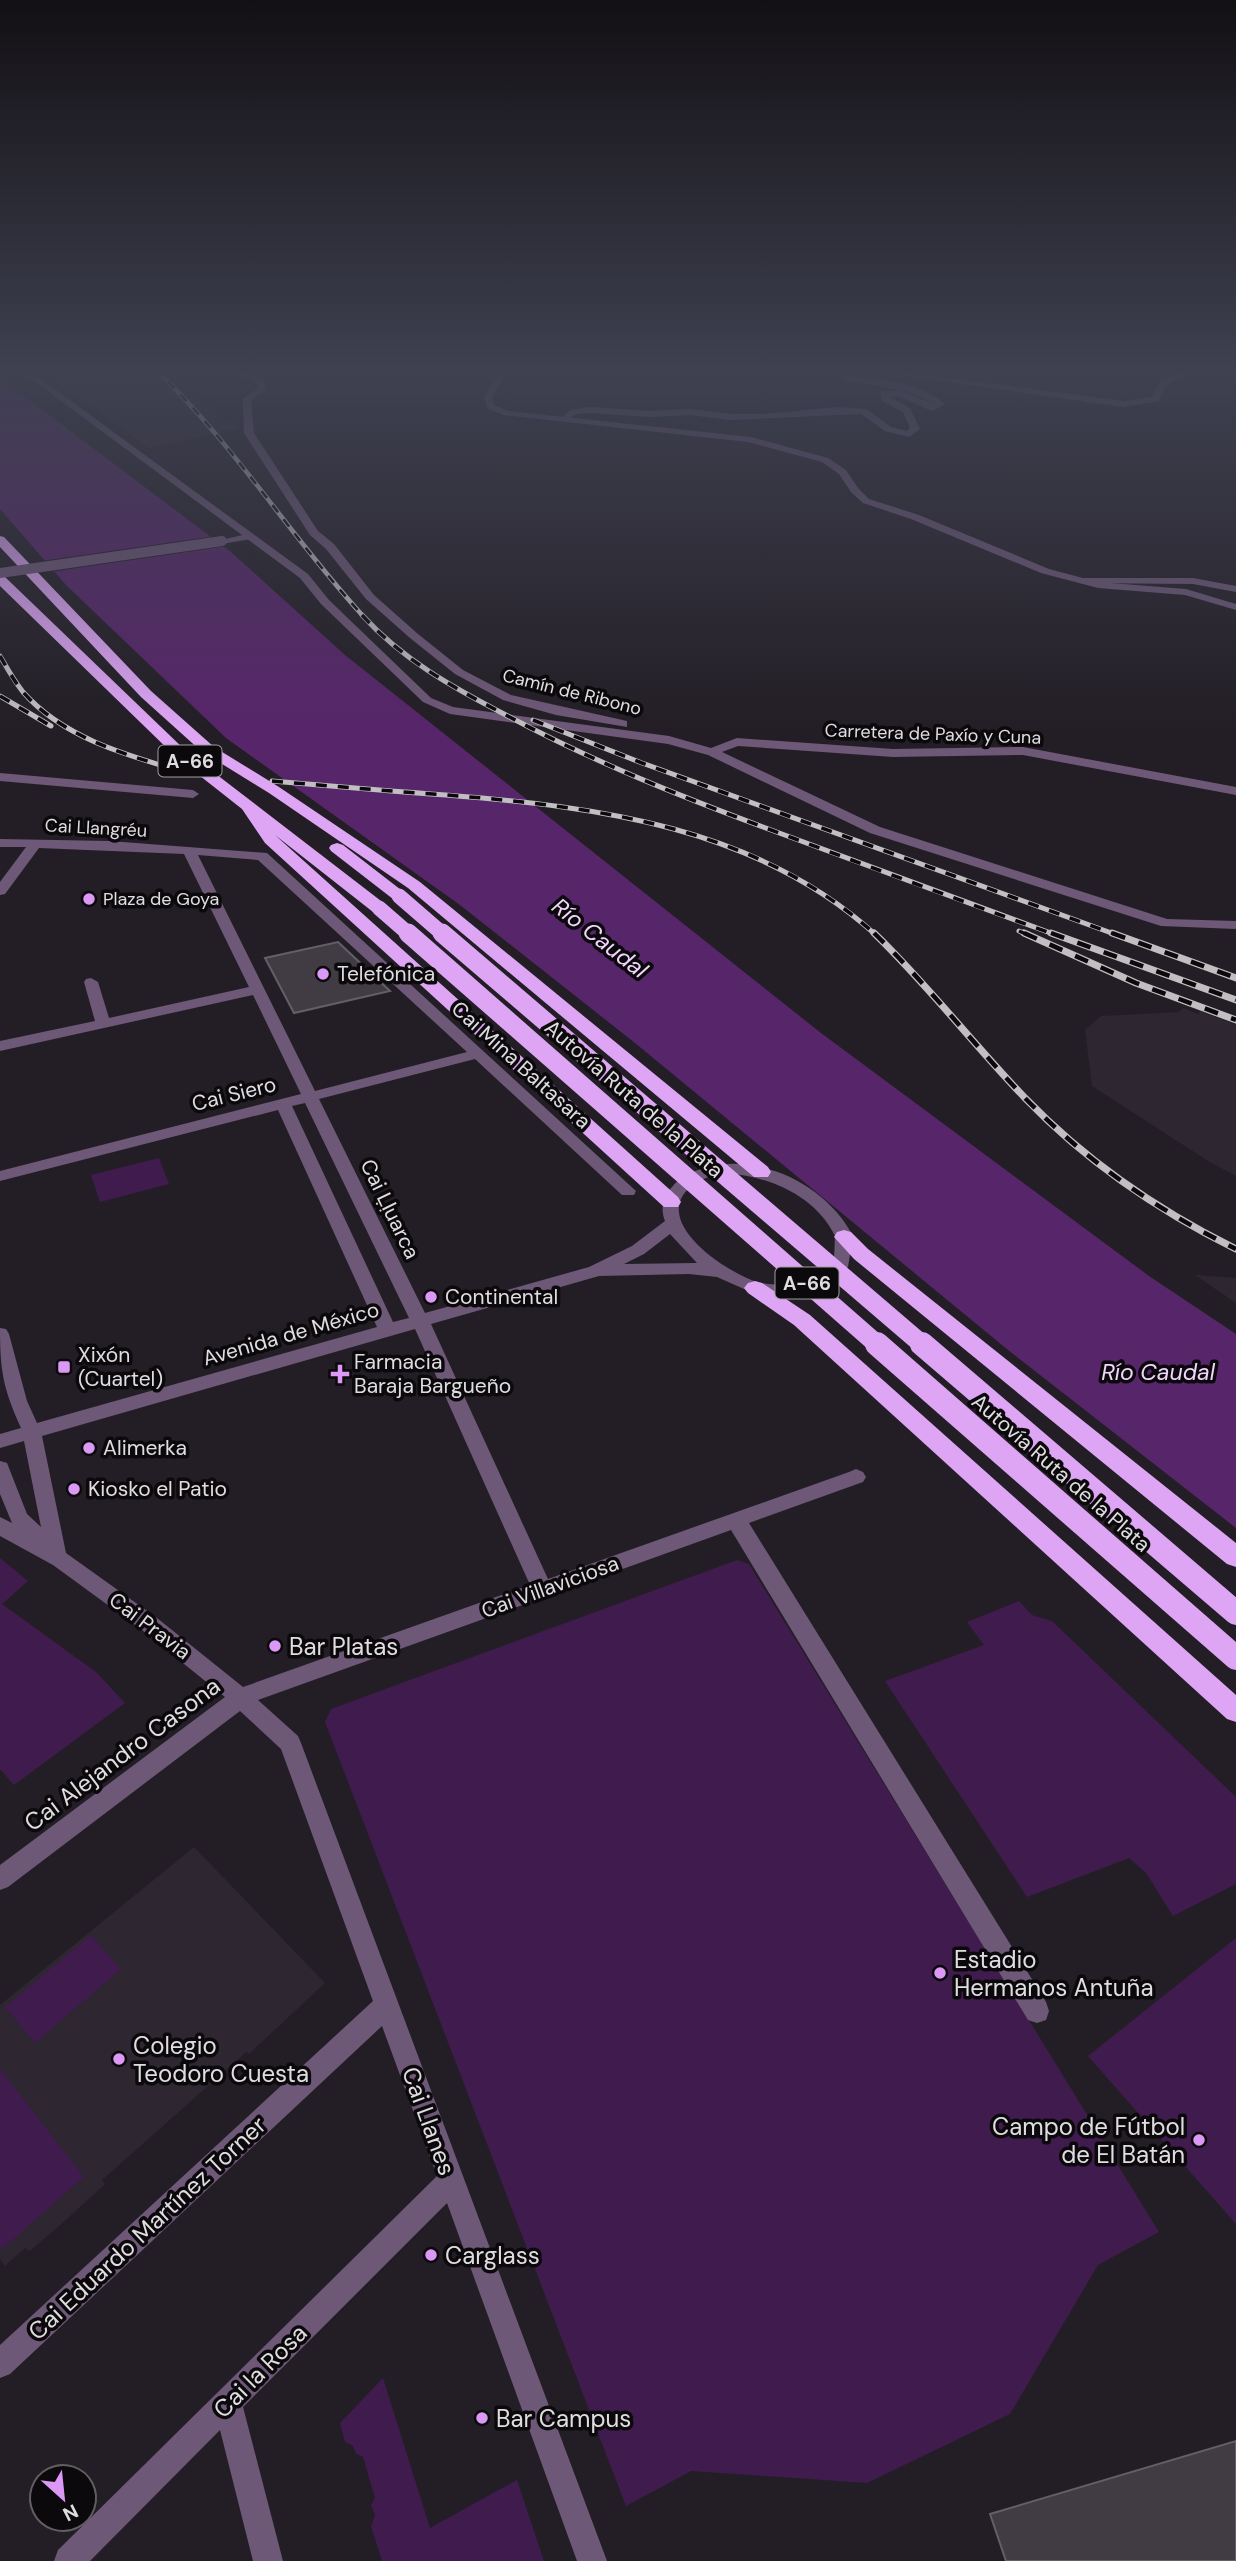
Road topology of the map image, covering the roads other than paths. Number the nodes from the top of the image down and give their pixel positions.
1 (182, 489) edge
2 (284, 489) edge
3 (853, 489) edge
4 (247, 537) junction
5 (0, 540) edge
6 (0, 573) edge
7 (0, 579) edge
8 (1083, 581) junction
9 (1236, 589) edge
10 (1236, 607) edge
11 (669, 740) junction
12 (206, 748) junction
13 (712, 752) junction
14 (0, 778) edge
15 (1236, 791) edge
16 (193, 793) dead end
17 (249, 808) junction
18 (0, 843) edge
19 (36, 843) junction
20 (190, 851) junction
21 (262, 856) joint
22 (0, 891) edge
23 (1236, 925) edge
24 (92, 982) dead end
25 (257, 990) junction
26 (103, 1024) junction
27 (0, 1046) edge
28 (478, 1054) junction
29 (310, 1097) junction
30 (283, 1103) junction
31 (761, 1172) junction
32 (0, 1176) edge
33 (628, 1191) dead end
34 (671, 1202) junction
35 (672, 1224) junction
36 (844, 1237) junction
37 (595, 1271) junction
38 (719, 1271) junction
39 (755, 1288) junction
40 (420, 1321) junction
41 (388, 1330) junction
42 (0, 1334) edge
43 (32, 1432) junction
44 (0, 1441) edge
45 (0, 1468) edge
46 (856, 1477) dead end
47 (736, 1520) junction
48 (0, 1525) edge
49 (57, 1557) junction
50 (1236, 1557) edge
51 (543, 1590) junction
52 (1236, 1613) edge
53 (1236, 1658) edge
54 (243, 1696) junction
55 (1236, 1711) edge
56 (0, 1879) edge
57 (387, 2005) junction
58 (1037, 2011) dead end
59 (451, 2180) junction
60 (0, 2364) edge
61 (228, 2403) junction
62 (69, 2561) edge
63 (268, 2561) edge
64 (592, 2561) edge

1 - 4 street
2 - 11 street, Camín de Ribono
3 - 8 street
4 - 6 street, bridge
4 - 11 street
5 - 12 highway, Autovía Ruta de la Plata / A-66
7 - 17 highway, Autovía Ruta de la Plata / A-66
8 - 9 street
8 - 10 street
11 - 13 street
12 - 31 highway
12 - 52 highway, Autovía Ruta de la Plata / A-66, bridge
13 - 15 street, Carretera de Paxío y Cuna
13 - 23 street
14 - 16 street
17 - 34 highway
17 - 53 highway, Autovía Ruta de la Plata / A-66, bridge
18 - 19 street, Cai Llangréu
19 - 20 street, Cai Llangréu
19 - 22 street
20 - 21 street, Cai Llangréu
20 - 25 street, Cai Ḷḷuarca
21 - 28 street, Cai Mina Baltasara
24 - 26 street
25 - 26 street
25 - 29 street, Cai Ḷḷuarca
26 - 27 street
28 - 29 street, Cai Siero
28 - 33 street, Cai Mina Baltasara
29 - 30 street, Cai Siero
29 - 40 street, Cai Ḷḷuarca
30 - 32 street, Cai Siero
30 - 41 street
31 - 34 street
31 - 36 street
34 - 35 street
35 - 37 street, Avenida de México
35 - 38 street
36 - 39 street
36 - 50 highway, A-66
37 - 38 street, Avenida de México
37 - 40 street, Avenida de México
38 - 39 street
39 - 55 highway
40 - 41 street, Avenida de México
40 - 51 street, Cai Ḷḷuarca
41 - 43 street, Avenida de México
42 - 43 street
43 - 44 street, Avenida de México
43 - 49 street
45 - 49 street, Cai Pravia
46 - 47 street, Cai Villaviciosa
47 - 51 street, Cai Villaviciosa
47 - 58 street
48 - 49 street, Cai Pravia
49 - 54 street, Cai Pravia
51 - 54 street, Cai Villaviciosa
54 - 56 street, Cai Alejandro Casona
54 - 57 street, Cai Llanes
57 - 59 street, Cai Llanes
57 - 60 street, Cai Eduardo Martínez Torner
59 - 61 street, Cai la Rosa
59 - 64 street, Cai Llanes
61 - 62 street, Cai la Rosa
61 - 63 street

